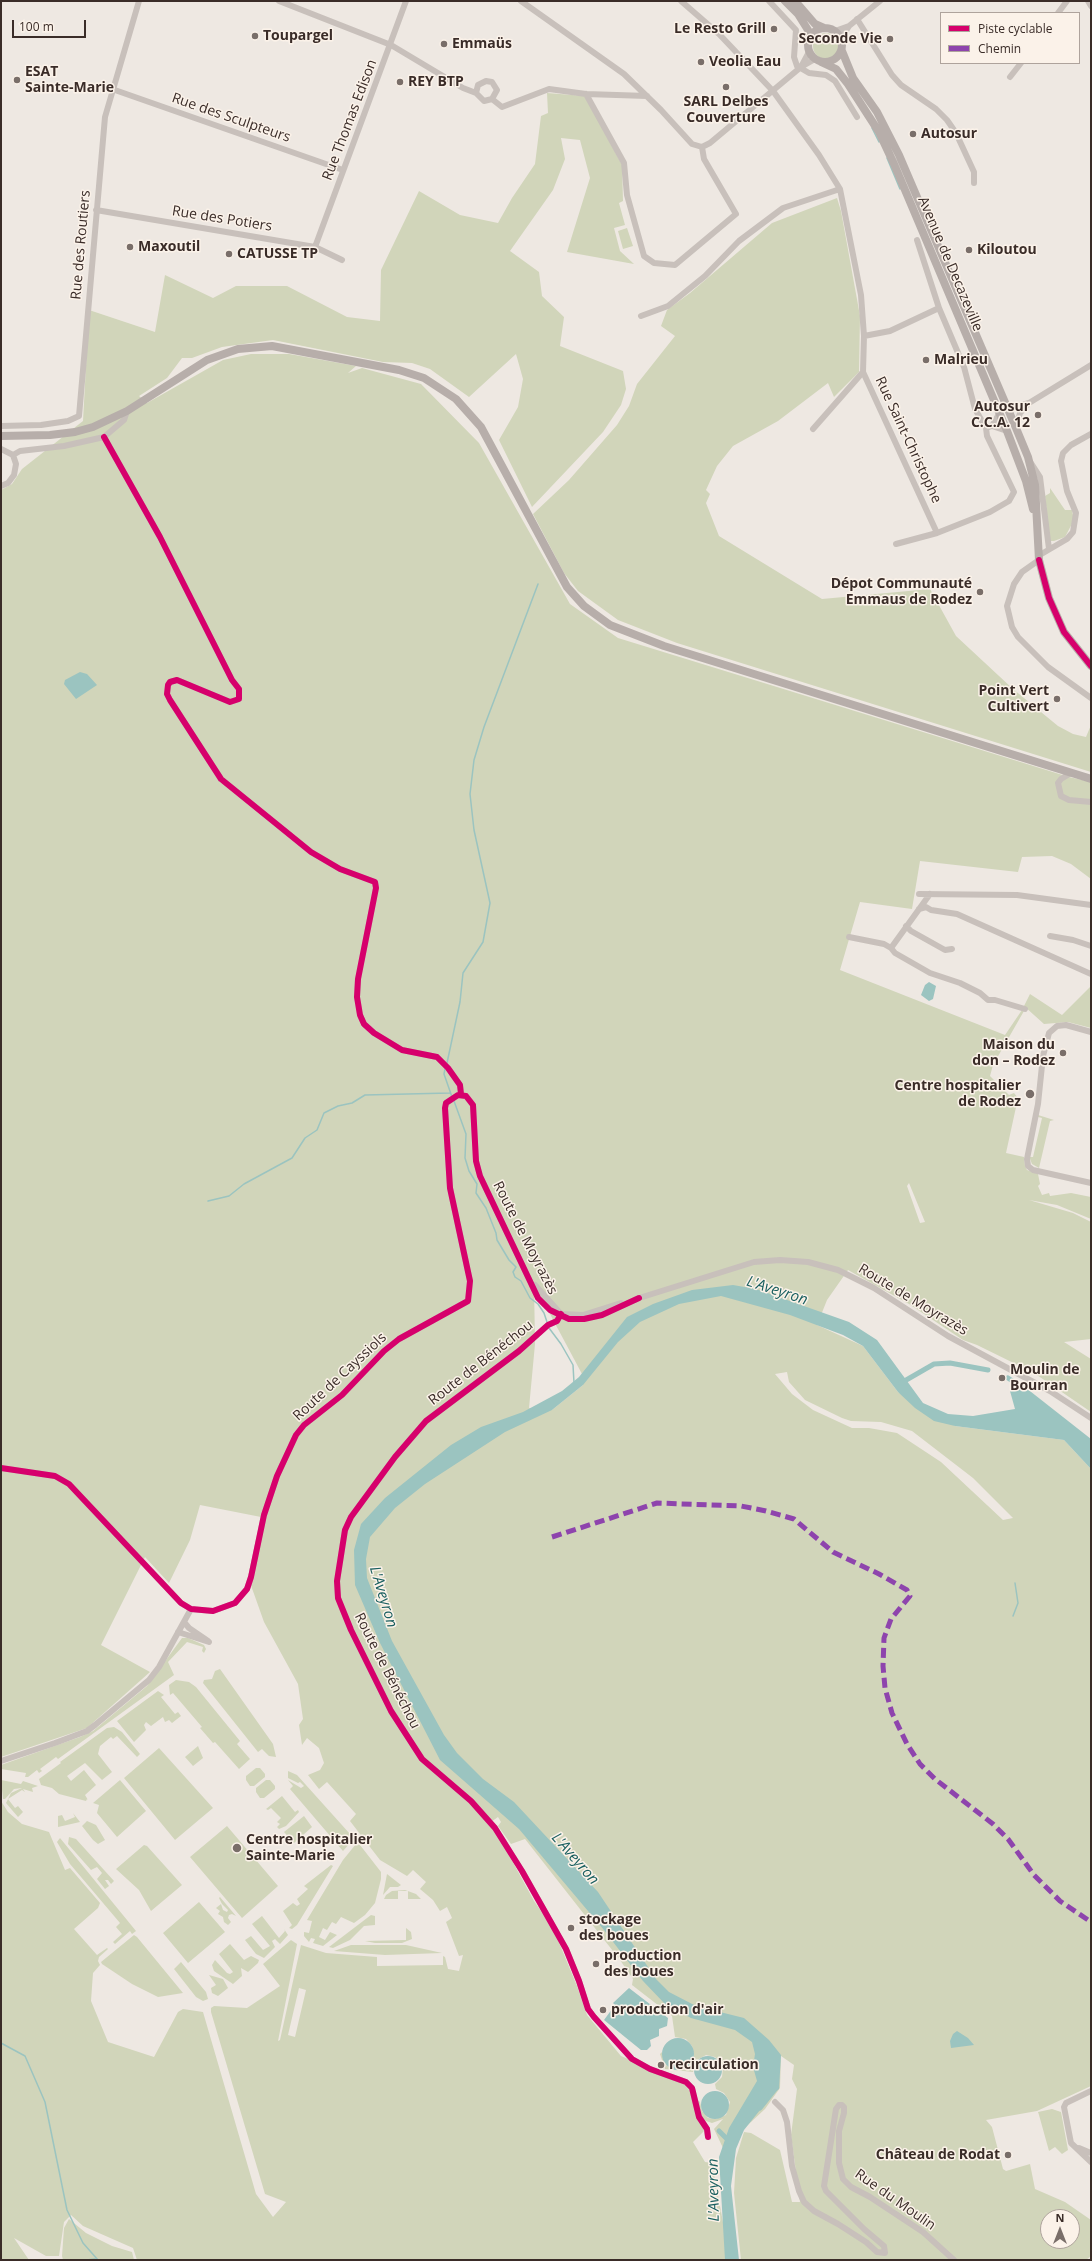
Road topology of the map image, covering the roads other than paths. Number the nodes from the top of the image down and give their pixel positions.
1 (139, 1) edge
2 (279, 1) edge
3 (406, 1) edge
4 (521, 1) edge
5 (681, 1) edge
6 (769, 1) edge
7 (785, 1) edge
8 (795, 1) edge
9 (880, 1) edge
10 (1067, 1) edge
11 (1088, 1) edge
12 (1091, 6) edge
13 (1059, 12) edge
14 (857, 19) junction
15 (849, 26) junction
16 (824, 28) junction
17 (835, 31) junction
18 (841, 38) junction
19 (809, 39) junction
20 (391, 45) junction
21 (842, 51) junction
22 (809, 52) junction
23 (818, 61) junction
24 (1020, 64) edge
25 (801, 68) junction
26 (1010, 77) dead end
27 (112, 89) junction
28 (773, 91) junction
29 (476, 93) junction
30 (586, 94) junction
31 (647, 96) junction
32 (492, 100) junction
33 (857, 117) dead end
34 (702, 147) junction
35 (343, 170) junction
36 (974, 183) dead end
37 (840, 189) junction
38 (96, 210) junction
39 (917, 240) dead end
40 (315, 247) junction
41 (342, 260) dead end
42 (939, 308) junction
43 (641, 316) dead end
44 (864, 336) junction
45 (1091, 365) edge
46 (863, 372) junction
47 (1029, 403) junction
48 (1008, 409) junction
49 (127, 410) junction
50 (999, 414) junction
51 (1, 426) edge
52 (989, 427) junction
53 (1016, 428) junction
54 (814, 429) dead end
55 (1007, 431) junction
56 (1091, 434) edge
57 (1, 436) edge
58 (104, 437) junction
59 (1, 449) edge
60 (13, 455) junction
61 (1028, 457) junction
62 (1, 486) edge
63 (1035, 516) junction
64 (937, 533) junction
65 (896, 544) dead end
66 (1049, 548) junction
67 (1038, 558) junction
68 (1091, 666) edge
69 (1091, 698) edge
70 (1071, 773) junction
71 (1091, 779) edge
72 (1091, 802) edge
73 (919, 894) dead end
74 (930, 894) junction
75 (1091, 905) edge
76 (919, 909) junction
77 (906, 926) junction
78 (1050, 936) dead end
79 (849, 937) dead end
80 (1091, 946) edge
81 (891, 948) junction
82 (952, 949) dead end
83 (1091, 974) edge
84 (1025, 1009) dead end
85 (1091, 1032) edge
86 (459, 1095) junction
87 (1091, 1182) edge
88 (561, 1314) junction
89 (1091, 1418) edge
90 (1, 1468) edge
91 (191, 1609) junction
92 (184, 1622) junction
93 (178, 1632) junction
94 (1, 1761) edge
95 (1091, 2091) edge
96 (775, 2102) dead end
97 (708, 2137) dead end
98 (1078, 2148) junction
99 (1091, 2153) edge
100 (1091, 2162) edge
101 (954, 2260) edge

1 - 27 street, Rue des Routiers
2 - 20 street
3 - 20 street, Rue Thomas Edison
4 - 31 street
5 - 28 street, Rue Saint-Christophe
6 - 25 street
7 - 19 main road
8 - 16 main road
9 - 14 street
10 - 13 street
11 - 12 street
14 - 15 street
14 - 36 street
15 - 17 street
15 - 18 street
16 - 17 main road
16 - 19 main road
17 - 18 main road
18 - 21 main road
19 - 22 main road
20 - 29 street
20 - 35 street, Rue Thomas Edison
21 - 23 main road
21 - 48 main road, Avenue de Decazeville
22 - 23 main road
22 - 25 street
23 - 25 street
23 - 50 main road, Avenue de Decazeville
24 - 26 street
25 - 28 street
25 - 33 street
27 - 35 street, Rue des Sculpteurs
27 - 38 street, Rue des Routiers
28 - 34 street
28 - 37 street, Rue Saint-Christophe
29 - 32 street
29 - 32 street
30 - 31 street
30 - 32 street
30 - 34 street
31 - 34 street
35 - 40 street, Rue Thomas Edison
37 - 43 street
37 - 44 street, Rue Saint-Christophe
38 - 40 street, Rue des Potiers
38 - 51 street, Rue des Routiers
39 - 42 street
40 - 41 street, Rue des Potiers
42 - 44 street
42 - 52 street
44 - 46 street, Rue Saint-Christophe
45 - 47 street
46 - 54 street
46 - 64 street, Rue Saint-Christophe
47 - 48 street
47 - 53 street
48 - 53 main road, Avenue de Decazeville
49 - 57 main road
49 - 58 street
49 - 70 main road
50 - 52 street
50 - 55 main road, Avenue de Decazeville
52 - 55 street
52 - 64 street
53 - 61 main road, Avenue de Decazeville
55 - 63 main road, Avenue de Decazeville
56 - 66 street
58 - 60 street
58 - 86 street, Route de Moyrazès
59 - 60 street
60 - 62 street
61 - 63 main road, Avenue de Decazeville
61 - 66 street
63 - 67 main road, Avenue de Decazeville
64 - 65 street
66 - 67 street
67 - 68 main road, Avenue de Decazeville
67 - 69 street
70 - 71 main road
70 - 72 street
73 - 74 street
74 - 75 street
74 - 76 street
76 - 77 street
76 - 83 street
77 - 81 street
77 - 82 street
78 - 80 street
79 - 81 street
81 - 84 street
85 - 87 street
86 - 88 street, Route de Moyrazès
86 - 91 street, Route de Cayssiols
88 - 89 street, Route de Moyrazès
88 - 97 street, Route de Bénéchou
90 - 91 street
91 - 92 street
92 - 93 street
92 - 93 street
93 - 94 street
95 - 98 street
96 - 101 street, Rue du Moulin
98 - 99 street
98 - 100 street

